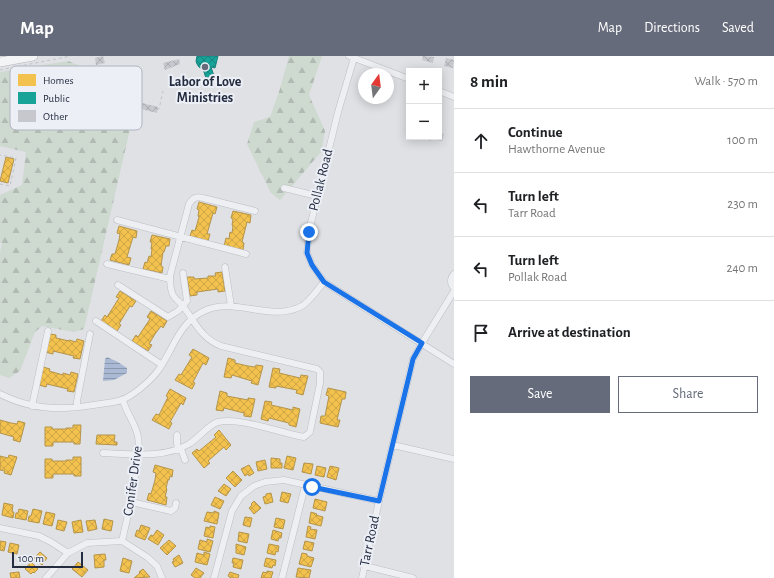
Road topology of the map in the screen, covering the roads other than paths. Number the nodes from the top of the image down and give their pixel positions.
1 (33, 56) edge
2 (351, 57) edge
3 (0, 62) edge
4 (406, 78) edge
5 (442, 92) edge
6 (454, 96) edge
7 (284, 188) dead end
8 (317, 196) junction
9 (255, 211) dead end
10 (117, 220) dead end
11 (180, 237) junction
12 (246, 254) dead end
13 (107, 264) dead end
14 (225, 267) dead end
15 (183, 273) dead end
16 (454, 274) edge
17 (170, 279) junction
18 (324, 282) junction
19 (118, 285) dead end
20 (454, 288) edge
21 (454, 291) edge
22 (183, 306) junction
23 (231, 306) junction
24 (192, 320) junction
25 (96, 321) dead end
26 (48, 331) dead end
27 (90, 334) dead end
28 (422, 343) junction
29 (454, 364) edge
30 (162, 365) junction
31 (0, 394) edge
32 (123, 400) junction
33 (32, 406) junction
34 (78, 407) junction
35 (177, 435) dead end
36 (393, 445) junction
37 (180, 449) junction
38 (103, 453) dead end
39 (138, 454) junction
40 (454, 459) edge
41 (185, 460) dead end
42 (305, 486) junction
43 (379, 501) junction
44 (131, 502) junction
45 (176, 503) dead end
46 (0, 528) edge
47 (122, 541) junction
48 (68, 553) junction
49 (365, 566) junction
50 (46, 578) edge
51 (162, 578) edge
52 (214, 578) edge
53 (282, 578) edge
54 (362, 578) edge
55 (412, 578) edge

1 - 3 highway
2 - 4 street
2 - 8 street, Pollak Road
5 - 6 street
7 - 8 street
8 - 18 street, Pollak Road
9 - 11 street
10 - 11 street
11 - 12 street
11 - 17 street
13 - 17 street
14 - 23 street
15 - 22 street
16 - 20 street
17 - 22 street
18 - 23 street
18 - 28 street, Pollak Road
19 - 22 street
21 - 28 street, Tarr Road
22 - 24 street
23 - 24 street
24 - 30 street
24 - 37 street
25 - 30 street
26 - 33 street
27 - 34 street
28 - 29 street, Pollak Road
28 - 36 street, Tarr Road
30 - 32 street
31 - 33 street
32 - 34 street
32 - 39 street, Conifer Drive
33 - 34 street
35 - 37 street
36 - 40 street
36 - 43 street, Tarr Road
37 - 39 street
37 - 41 street
38 - 39 street
39 - 44 street, Conifer Drive
42 - 43 street
42 - 52 street
42 - 53 street
43 - 49 street, Tarr Road
44 - 45 street
44 - 47 street, Conifer Drive
46 - 48 street
47 - 48 street
47 - 51 street
48 - 50 street
49 - 54 street, Tarr Road
49 - 55 street

